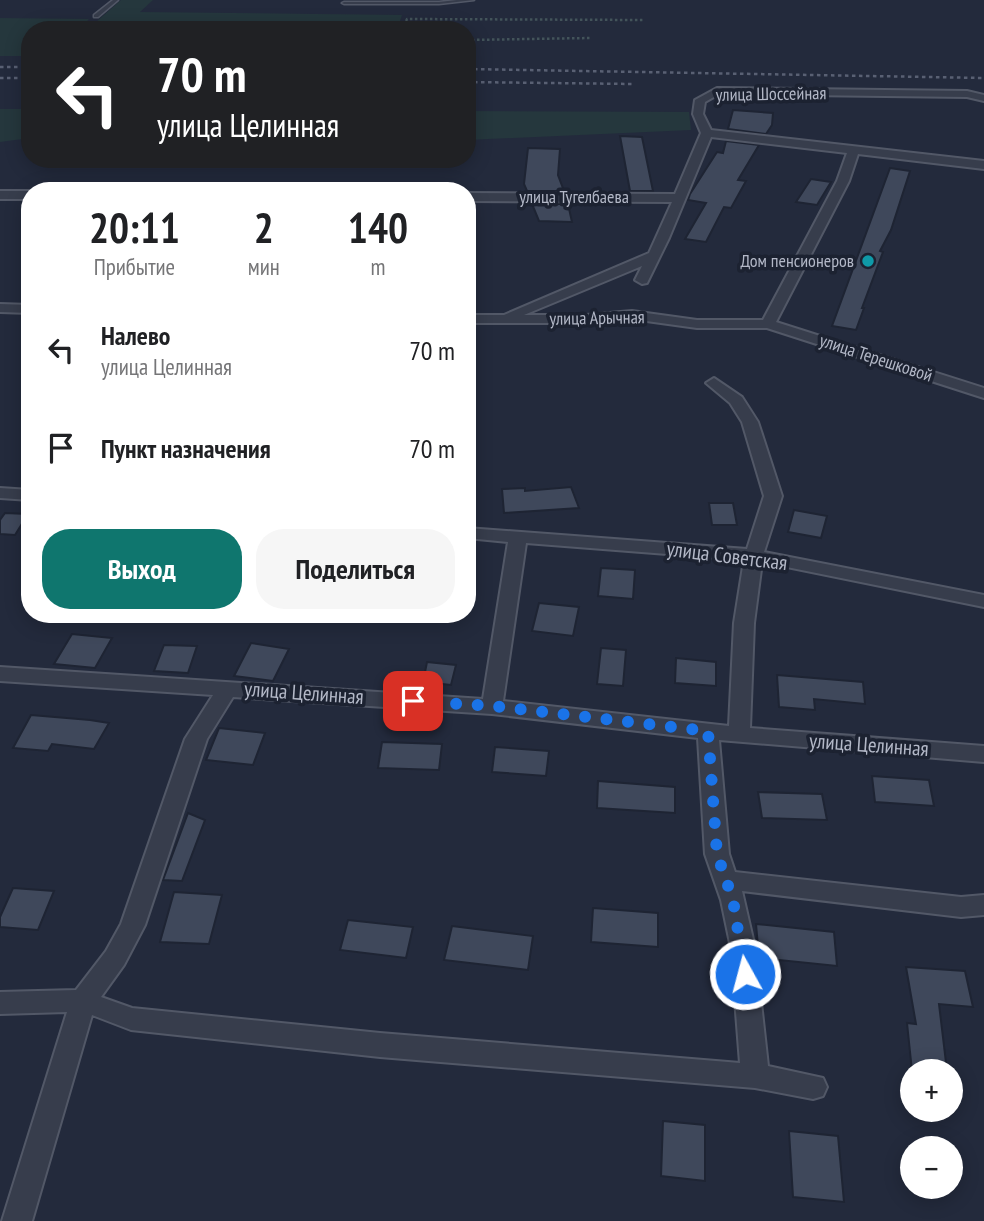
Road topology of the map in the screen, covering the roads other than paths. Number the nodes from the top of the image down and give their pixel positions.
1 (116, 0) edge
2 (472, 0) edge
3 (344, 3) dead end
4 (96, 16) dead end
5 (984, 98) edge
6 (706, 133) junction
7 (854, 149) junction
8 (984, 165) edge
9 (0, 195) edge
10 (21, 195) edge
11 (476, 197) edge
12 (680, 198) junction
13 (654, 256) junction
14 (642, 280) dead end
15 (0, 308) edge
16 (21, 309) edge
17 (476, 319) edge
18 (500, 319) junction
19 (768, 324) junction
20 (714, 383) dead end
21 (984, 393) edge
22 (0, 492) edge
23 (21, 494) edge
24 (476, 534) edge
25 (519, 537) junction
26 (754, 555) junction
27 (984, 601) edge
28 (0, 674) edge
29 (228, 688) junction
30 (492, 706) junction
31 (708, 731) junction
32 (739, 735) junction
33 (984, 754) edge
34 (726, 880) junction
35 (984, 905) edge
36 (83, 1001) junction
37 (0, 1003) edge
38 (755, 1076) junction
39 (813, 1087) dead end
40 (17, 1221) edge

1 - 4 lane
2 - 3 lane
5 - 6 street, улица Шоссейная
6 - 7 street, улица Шоссейная
6 - 12 street
7 - 8 street, улица Шоссейная
7 - 19 street
9 - 10 street
11 - 12 street, улица Тугелбаева
12 - 13 street
13 - 14 street
13 - 18 street
15 - 16 street
17 - 18 street, улица Арычная
18 - 19 street, улица Арычная
19 - 21 street, улица Терешковой
20 - 26 street
22 - 23 street
24 - 25 street, улица Советская
25 - 26 street, улица Советская
25 - 30 street
26 - 27 street, улица Советская
26 - 32 street
28 - 29 street, улица Целинная
29 - 30 street, улица Целинная
29 - 36 street
30 - 31 street, улица Целинная
31 - 32 street, улица Целинная
31 - 34 street
32 - 33 street, улица Целинная
34 - 35 street
34 - 38 street
36 - 37 street
36 - 38 street
36 - 40 street
38 - 39 street

